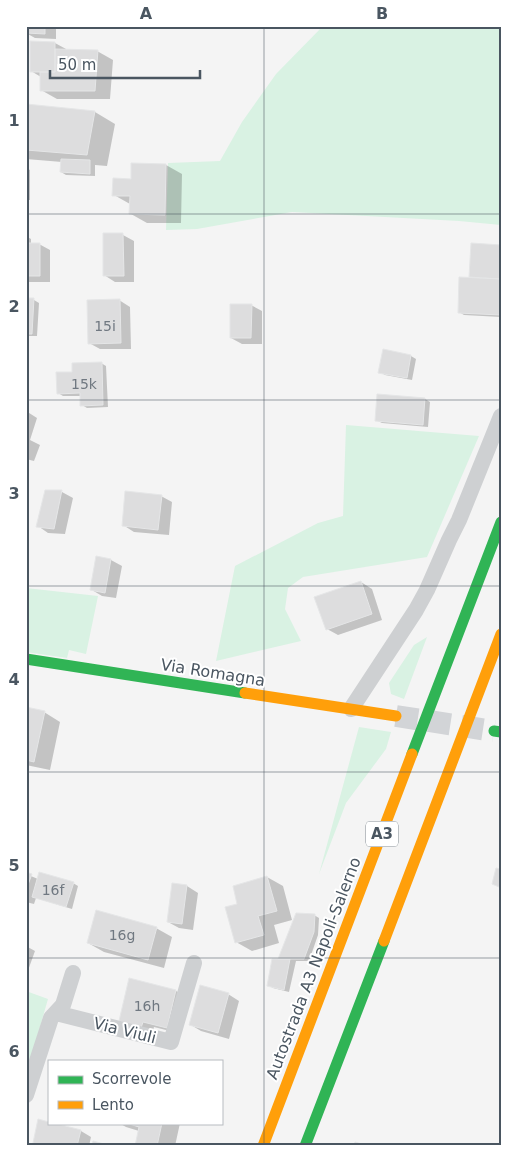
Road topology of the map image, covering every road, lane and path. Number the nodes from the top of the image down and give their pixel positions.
1 (501, 416) edge
2 (501, 522) edge
3 (501, 634) edge
4 (26, 660) edge
5 (351, 709) junction
6 (396, 716) tunnel mouth
7 (194, 963) dead end
8 (72, 973) dead end
9 (56, 1013) junction
10 (26, 1095) edge
11 (263, 1146) edge
12 (305, 1146) edge

1 - 5 street
2 - 11 main road, Autostrada A3 Napoli-Salerno / A3
3 - 12 main road, A3
4 - 5 main road, Via Romagna
5 - 6 main road, Via Romagna
7 - 9 street, Via Viuli
8 - 9 street
9 - 10 street

